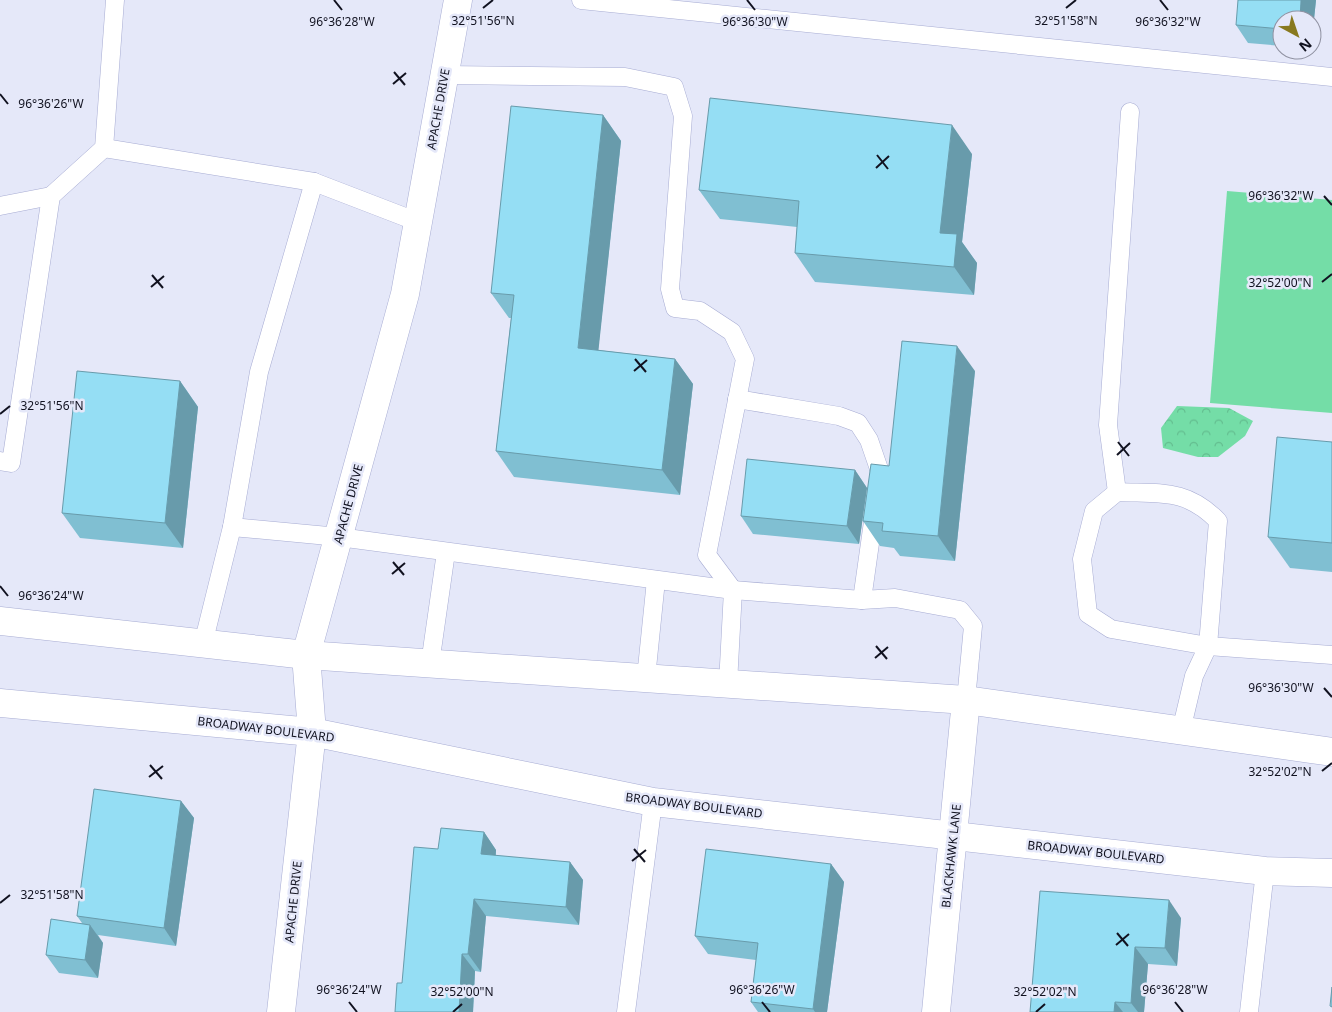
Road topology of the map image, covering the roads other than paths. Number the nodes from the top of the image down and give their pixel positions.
1 (116, 0) edge
2 (458, 0) edge
3 (581, 0) edge
4 (444, 76) junction
5 (1332, 77) edge
6 (1130, 112) dead end
7 (104, 148) junction
8 (314, 182) junction
9 (51, 196) junction
10 (0, 206) edge
11 (418, 222) junction
12 (737, 399) junction
13 (0, 461) edge
14 (1117, 492) junction
15 (232, 527) junction
16 (339, 537) junction
17 (446, 552) junction
18 (656, 580) junction
19 (734, 590) junction
20 (862, 600) junction
21 (0, 621) edge
22 (203, 644) junction
23 (1208, 646) junction
24 (306, 655) junction
25 (1332, 655) edge
26 (430, 664) junction
27 (646, 678) junction
28 (728, 684) junction
29 (966, 700) junction
30 (0, 703) edge
31 (1181, 731) junction
32 (312, 732) junction
33 (1332, 752) edge
34 (653, 802) junction
35 (953, 836) junction
36 (1265, 871) junction
37 (1332, 873) edge
38 (281, 1012) edge
39 (626, 1012) edge
40 (936, 1012) edge
41 (1249, 1012) edge

1 - 7 lane
2 - 4 main road, APACHE DRIVE
3 - 5 lane
4 - 11 main road, APACHE DRIVE
4 - 12 lane
6 - 14 lane
7 - 8 lane
7 - 9 lane
8 - 11 lane
8 - 15 lane
9 - 10 lane
9 - 13 lane
11 - 16 main road, APACHE DRIVE
12 - 19 lane
12 - 20 lane
14 - 23 lane
14 - 23 lane
15 - 16 lane
15 - 22 lane
16 - 17 lane
16 - 24 main road, APACHE DRIVE
17 - 18 lane
17 - 26 lane
18 - 19 lane
18 - 27 lane
19 - 20 lane
19 - 28 lane
20 - 29 lane
21 - 22 main road
22 - 24 main road
23 - 25 lane
23 - 31 lane
24 - 26 main road
24 - 32 main road, APACHE DRIVE
26 - 27 main road
27 - 28 main road
28 - 29 main road
29 - 31 main road
29 - 35 main road, BLACKHAWK LANE
30 - 32 main road, BROADWAY BOULEVARD
31 - 33 main road
32 - 34 main road, BROADWAY BOULEVARD
32 - 38 main road, APACHE DRIVE
34 - 35 main road, BROADWAY BOULEVARD
34 - 39 lane
35 - 36 main road, BROADWAY BOULEVARD
35 - 40 main road, BLACKHAWK LANE
36 - 37 main road, BROADWAY BOULEVARD
36 - 41 lane

